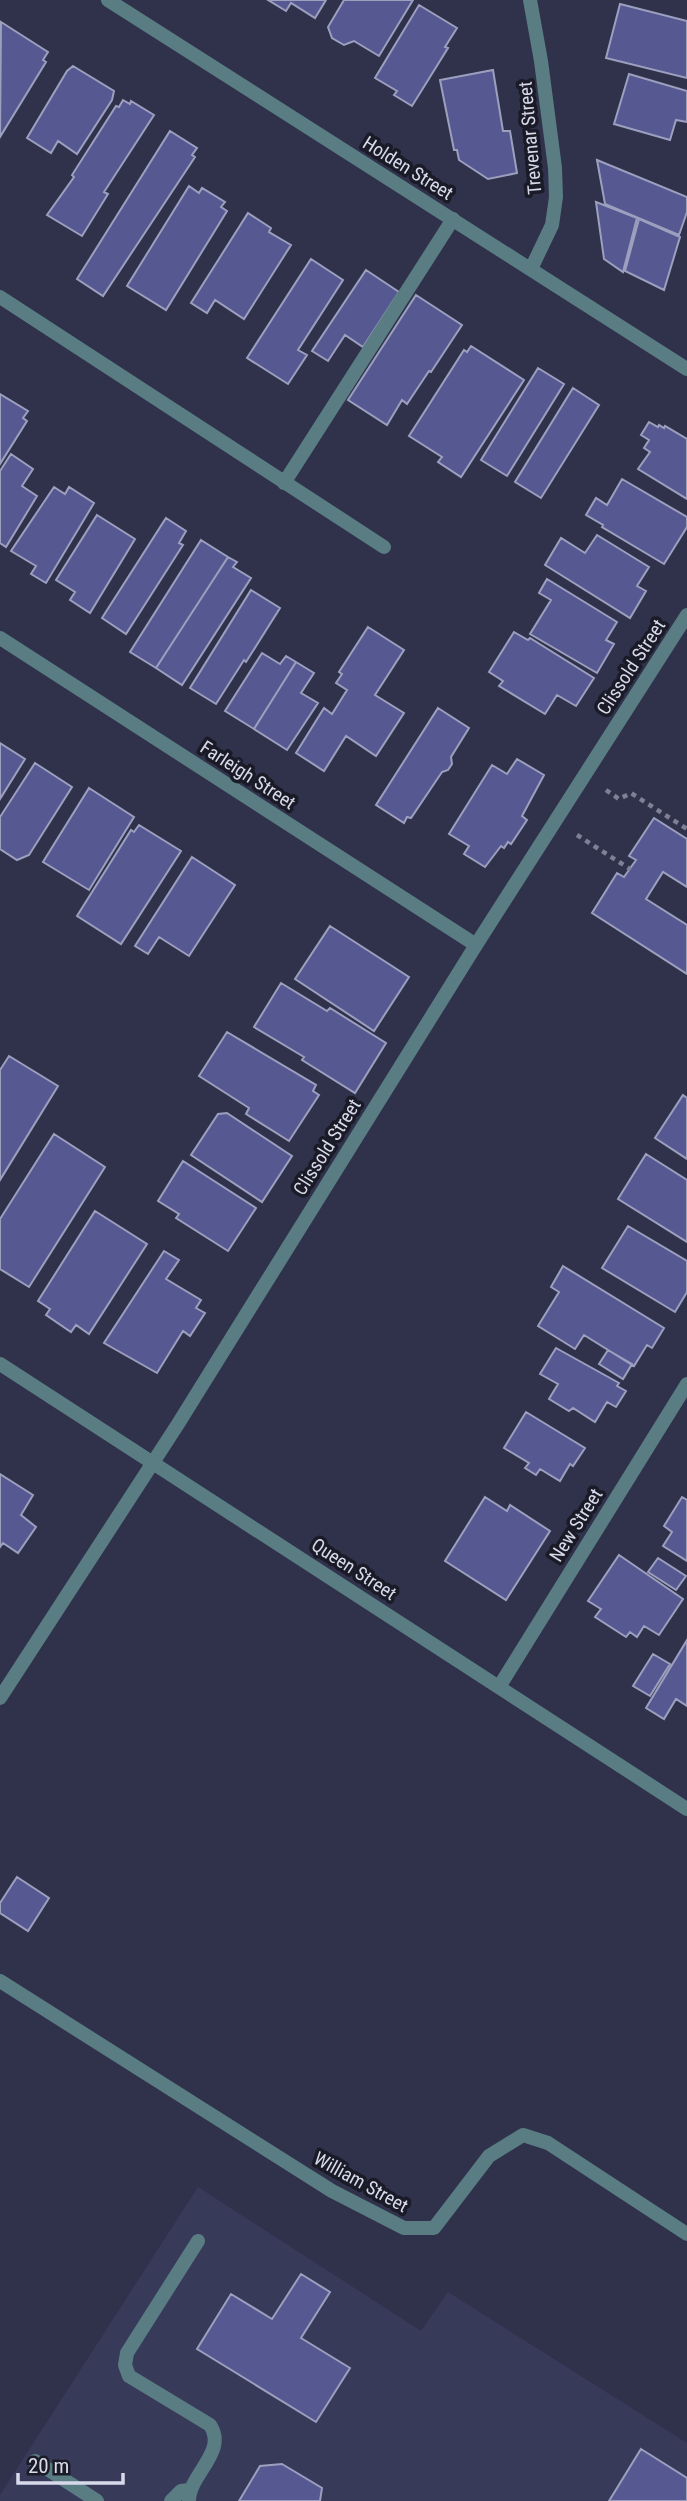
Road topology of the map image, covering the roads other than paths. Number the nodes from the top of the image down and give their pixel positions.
1 (108, 0) edge
2 (530, 0) edge
3 (453, 219) junction
4 (531, 269) junction
5 (0, 297) edge
6 (687, 369) edge
7 (284, 483) junction
8 (384, 547) dead end
9 (687, 615) edge
10 (0, 638) edge
11 (476, 945) junction
12 (0, 1363) edge
13 (687, 1384) edge
14 (152, 1462) junction
15 (499, 1687) junction
16 (0, 1698) edge
17 (687, 1809) edge
18 (0, 1981) edge
19 (687, 2234) edge
20 (198, 2241) dead end
21 (35, 2461) dead end
22 (189, 2496) edge
23 (97, 2501) edge
24 (171, 2501) edge

1 - 3 street, Holden Street
2 - 4 street, Trevenar Street
3 - 4 street, Holden Street
3 - 7 street
4 - 6 street, Holden Street
5 - 7 street
7 - 8 street
9 - 11 street, Clissold Street
10 - 11 street, Farleigh Street
11 - 14 street, Clissold Street
12 - 14 street, Queen Street
13 - 15 street, New Street
14 - 15 street, Queen Street
14 - 16 street, Clissold Street
15 - 17 street, Queen Street
18 - 19 street, William Street
20 - 22 street
21 - 23 street
22 - 24 street

